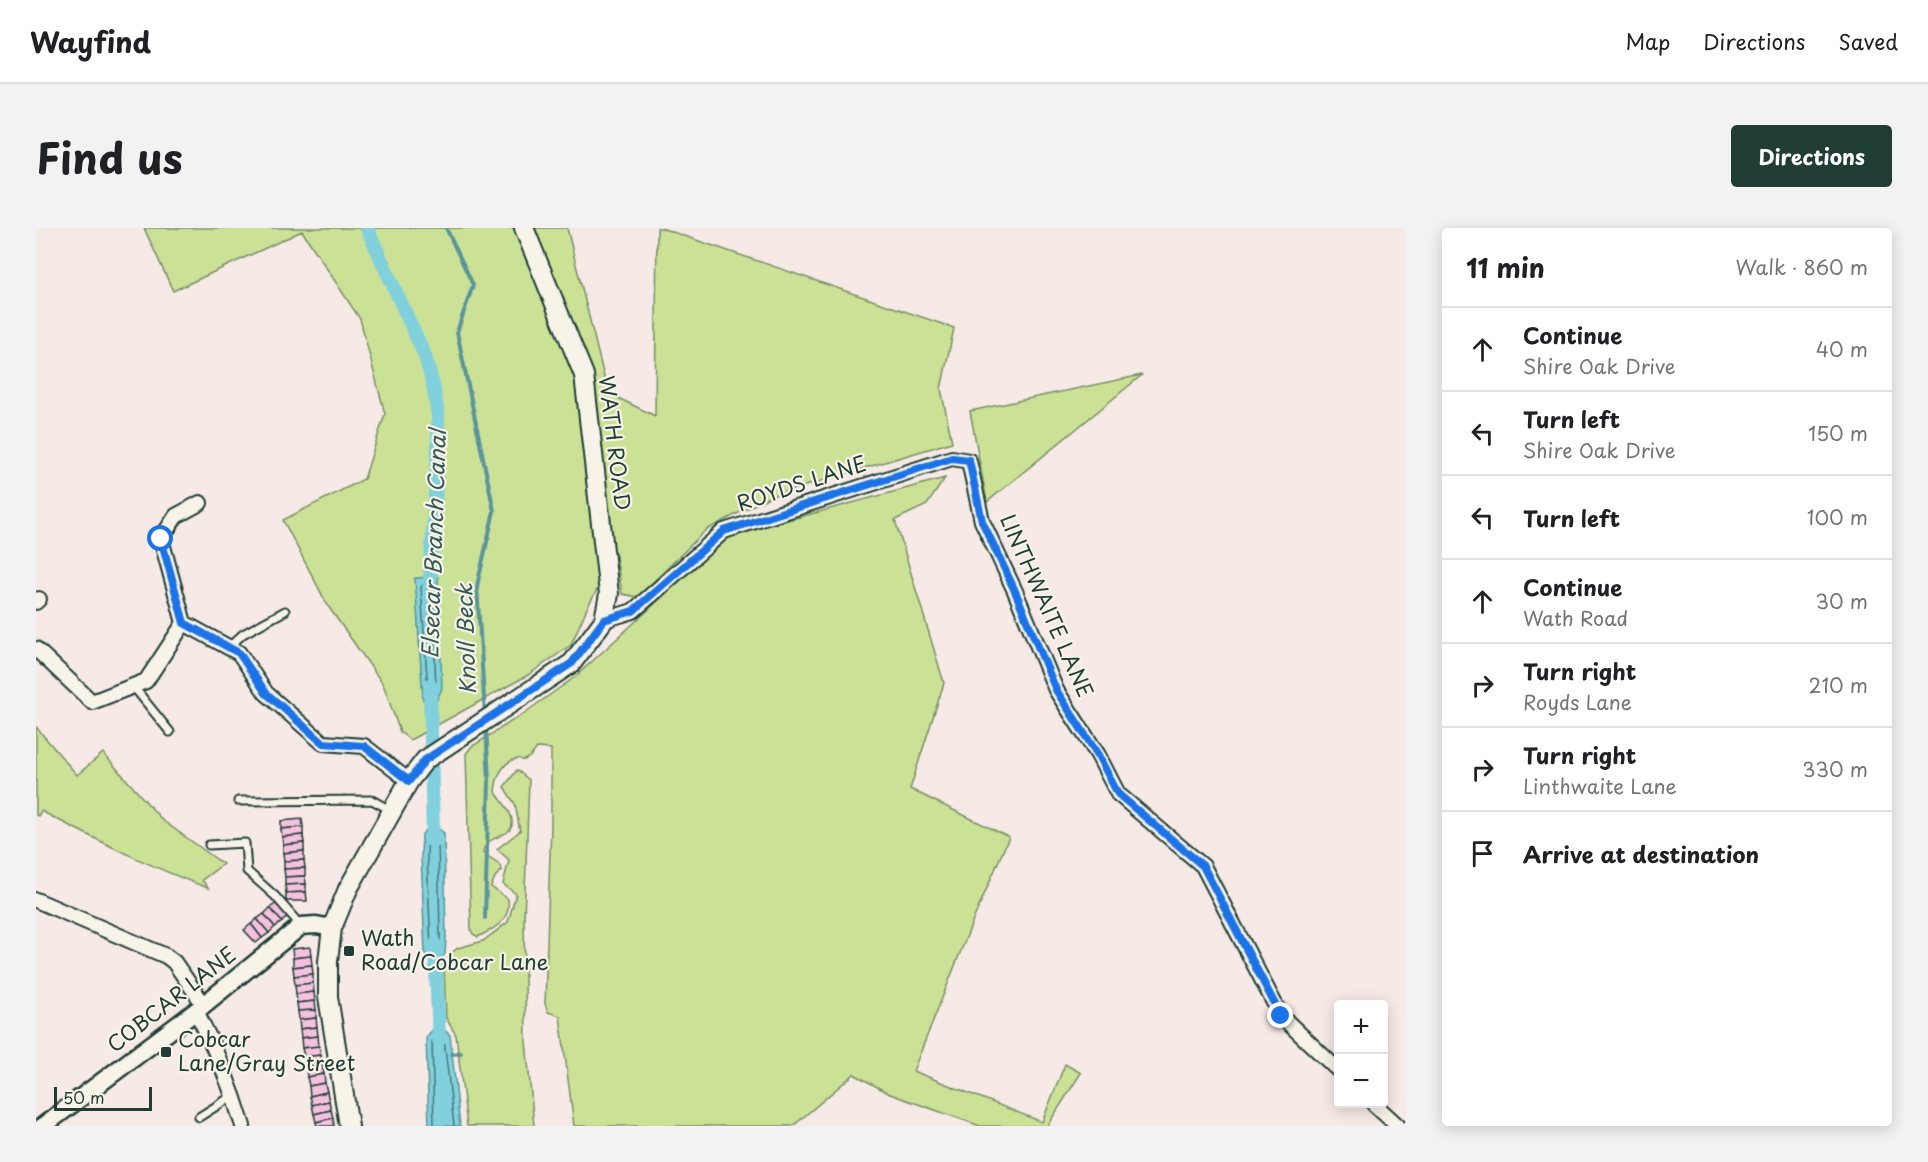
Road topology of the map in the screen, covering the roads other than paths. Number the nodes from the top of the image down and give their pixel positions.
1 (524, 228) edge
2 (969, 460) joint
3 (200, 503) dead end
4 (285, 611) dead end
5 (604, 620) junction
6 (184, 623) junction
7 (229, 647) junction
8 (36, 650) edge
9 (133, 686) junction
10 (170, 732) dead end
11 (409, 781) junction
12 (238, 801) dead end
13 (392, 811) junction
14 (209, 845) dead end
15 (36, 900) edge
16 (301, 926) junction
17 (332, 928) junction
18 (200, 1008) junction
19 (1334, 1066) edge
20 (234, 1095) junction
21 (1378, 1108) edge
22 (199, 1117) dead end
23 (43, 1126) edge
24 (243, 1126) edge
25 (349, 1126) edge
26 (1398, 1126) edge

1 - 5 main road, WATH ROAD
2 - 5 street, ROYDS LANE
2 - 19 street, LINTHWAITE LANE
3 - 6 street
4 - 7 lane
5 - 11 main road, WATH ROAD
6 - 7 street
6 - 9 street
7 - 11 street
8 - 9 street
9 - 10 lane
11 - 13 main road
12 - 13 lane
13 - 17 main road
14 - 16 lane
15 - 18 street
16 - 17 street
16 - 18 street, COBCAR LANE
17 - 25 main road
18 - 20 street
18 - 23 street, COBCAR LANE
20 - 22 lane
20 - 24 street
21 - 26 street

